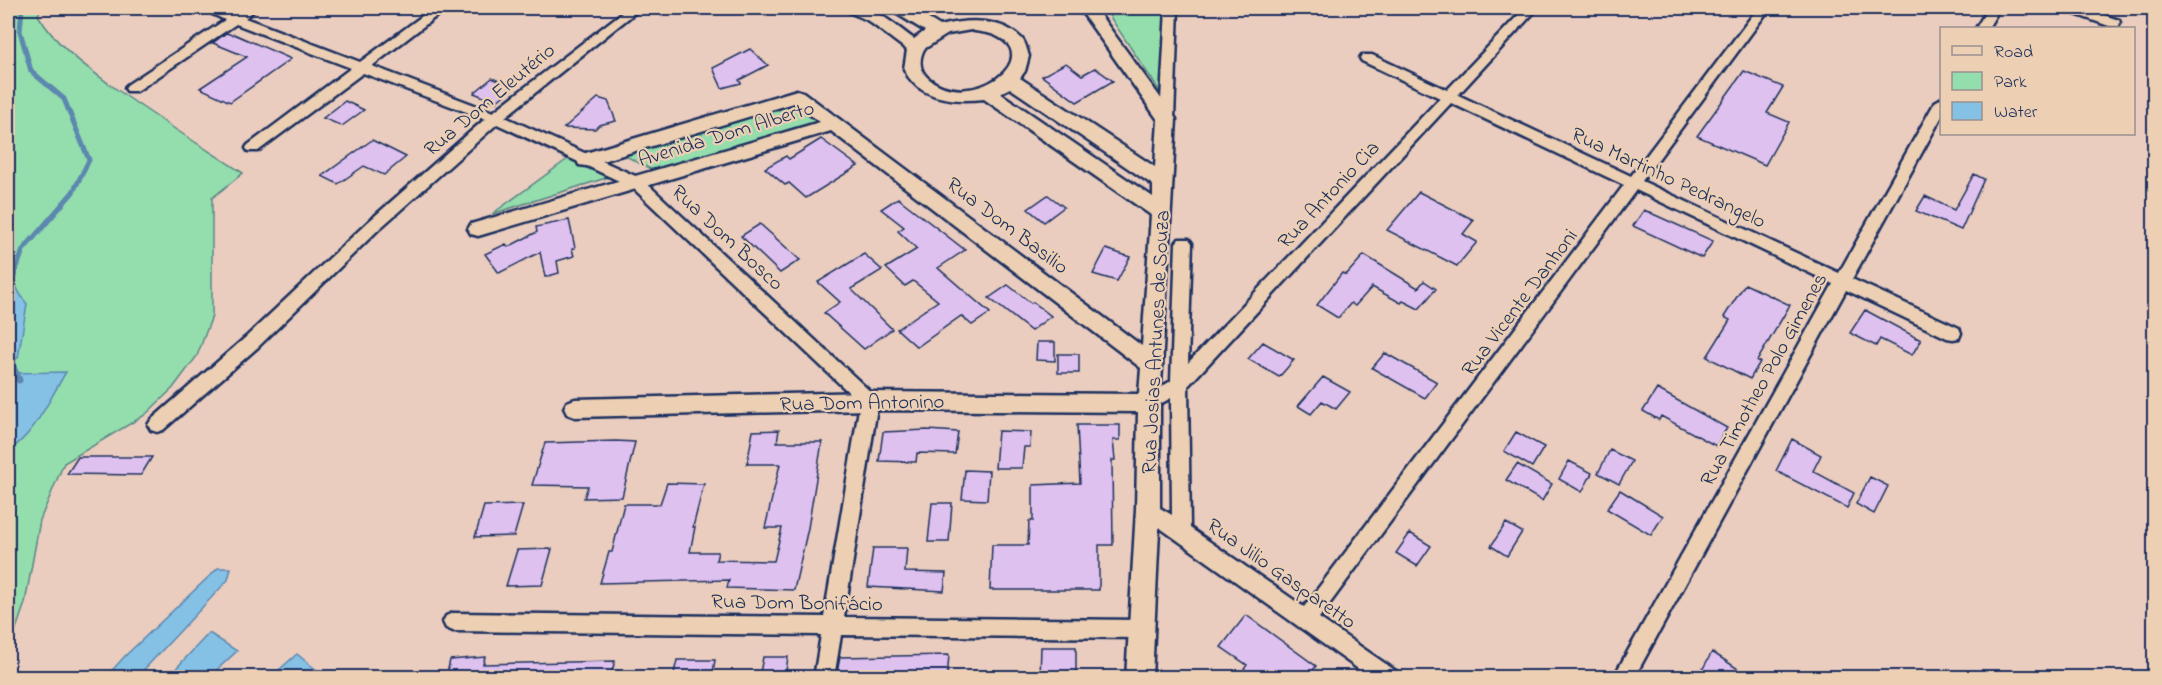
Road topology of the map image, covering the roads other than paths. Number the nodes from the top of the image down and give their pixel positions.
1 (206, 8) edge
2 (252, 8) edge
3 (441, 8) edge
4 (634, 8) edge
5 (855, 8) edge
6 (900, 8) edge
7 (1087, 8) edge
8 (1172, 8) edge
9 (1532, 8) edge
10 (1764, 8) edge
11 (1994, 8) edge
12 (2071, 8) edge
13 (234, 19) junction
14 (2114, 23) dead end
15 (1983, 27) edge
16 (938, 32) junction
17 (916, 49) junction
18 (1367, 58) dead end
19 (362, 68) junction
20 (1011, 80) junction
21 (132, 88) dead end
22 (987, 92) junction
23 (1449, 97) junction
24 (1940, 104) edge
25 (495, 118) junction
26 (1167, 119) junction
27 (834, 124) junction
28 (253, 148) dead end
29 (586, 160) junction
30 (1163, 182) junction
31 (637, 183) junction
32 (1634, 184) junction
33 (1161, 212) junction
34 (478, 229) dead end
35 (1184, 243) dead end
36 (1842, 282) junction
37 (1953, 333) dead end
38 (1152, 365) junction
39 (1179, 384) junction
40 (870, 401) junction
41 (1149, 403) junction
42 (575, 408) dead end
43 (157, 425) dead end
44 (1148, 509) junction
45 (1181, 532) junction
46 (1306, 620) junction
47 (453, 622) dead end
48 (833, 626) junction
49 (1141, 629) junction
50 (824, 678) edge
51 (1139, 678) edge
52 (1389, 678) edge
53 (1623, 678) edge

1 - 13 street, Rua Dom Bosco
2 - 13 street
3 - 19 street
4 - 25 street, Rua Dom Eleutério
5 - 17 street
6 - 16 street
7 - 26 street
8 - 26 street, Rua Josias Antunes de Souza
9 - 23 street, Rua Antonio Cia
10 - 32 street, Rua Vicente Danhoni
11 - 15 street
12 - 14 street
13 - 19 street, Rua Dom Bosco
13 - 21 street
16 - 17 street
16 - 20 street
17 - 22 street
18 - 23 street, Rua Martinho Pedrangelo
19 - 25 street, Rua Dom Bosco
19 - 28 street
20 - 22 street
20 - 30 street
22 - 33 street
23 - 32 street, Rua Martinho Pedrangelo
23 - 39 street, Rua Antonio Cia
24 - 36 street, Rua Timotheo Polo Gimenes
25 - 29 street, Rua Dom Bosco
25 - 43 street, Rua Dom Eleutério
26 - 30 street, Rua Josias Antunes de Souza
27 - 29 street, Avenida Dom Alberto
27 - 31 street, Avenida Dom Alberto
27 - 38 street, Rua Dom Basilio
29 - 31 street, Rua Dom Bosco
30 - 33 street, Rua Josias Antunes de Souza
31 - 34 street, Avenida Dom Alberto
31 - 40 street, Rua Dom Bosco
32 - 36 street, Rua Martinho Pedrangelo
32 - 46 street, Rua Vicente Danhoni
33 - 38 street, Rua Josias Antunes de Souza
35 - 39 street
36 - 37 street, Rua Martinho Pedrangelo
36 - 53 street, Rua Timotheo Polo Gimenes
38 - 41 street, Rua Josias Antunes de Souza
39 - 41 street, Rua Antonio Cia
39 - 45 street
40 - 41 street, Rua Dom Antonino
40 - 42 street, Rua Dom Antonino
40 - 48 street
41 - 44 street, Rua Josias Antunes de Souza
44 - 45 street, Rua Jilio Gasparetto
44 - 49 street, Rua Josias Antunes de Souza
45 - 46 street, Rua Jilio Gasparetto
46 - 52 street, Rua Jilio Gasparetto
47 - 48 street, Rua Dom Bonifácio
48 - 49 street, Rua Dom Bonifácio
48 - 50 street
49 - 51 street, Rua Josias Antunes de Souza

